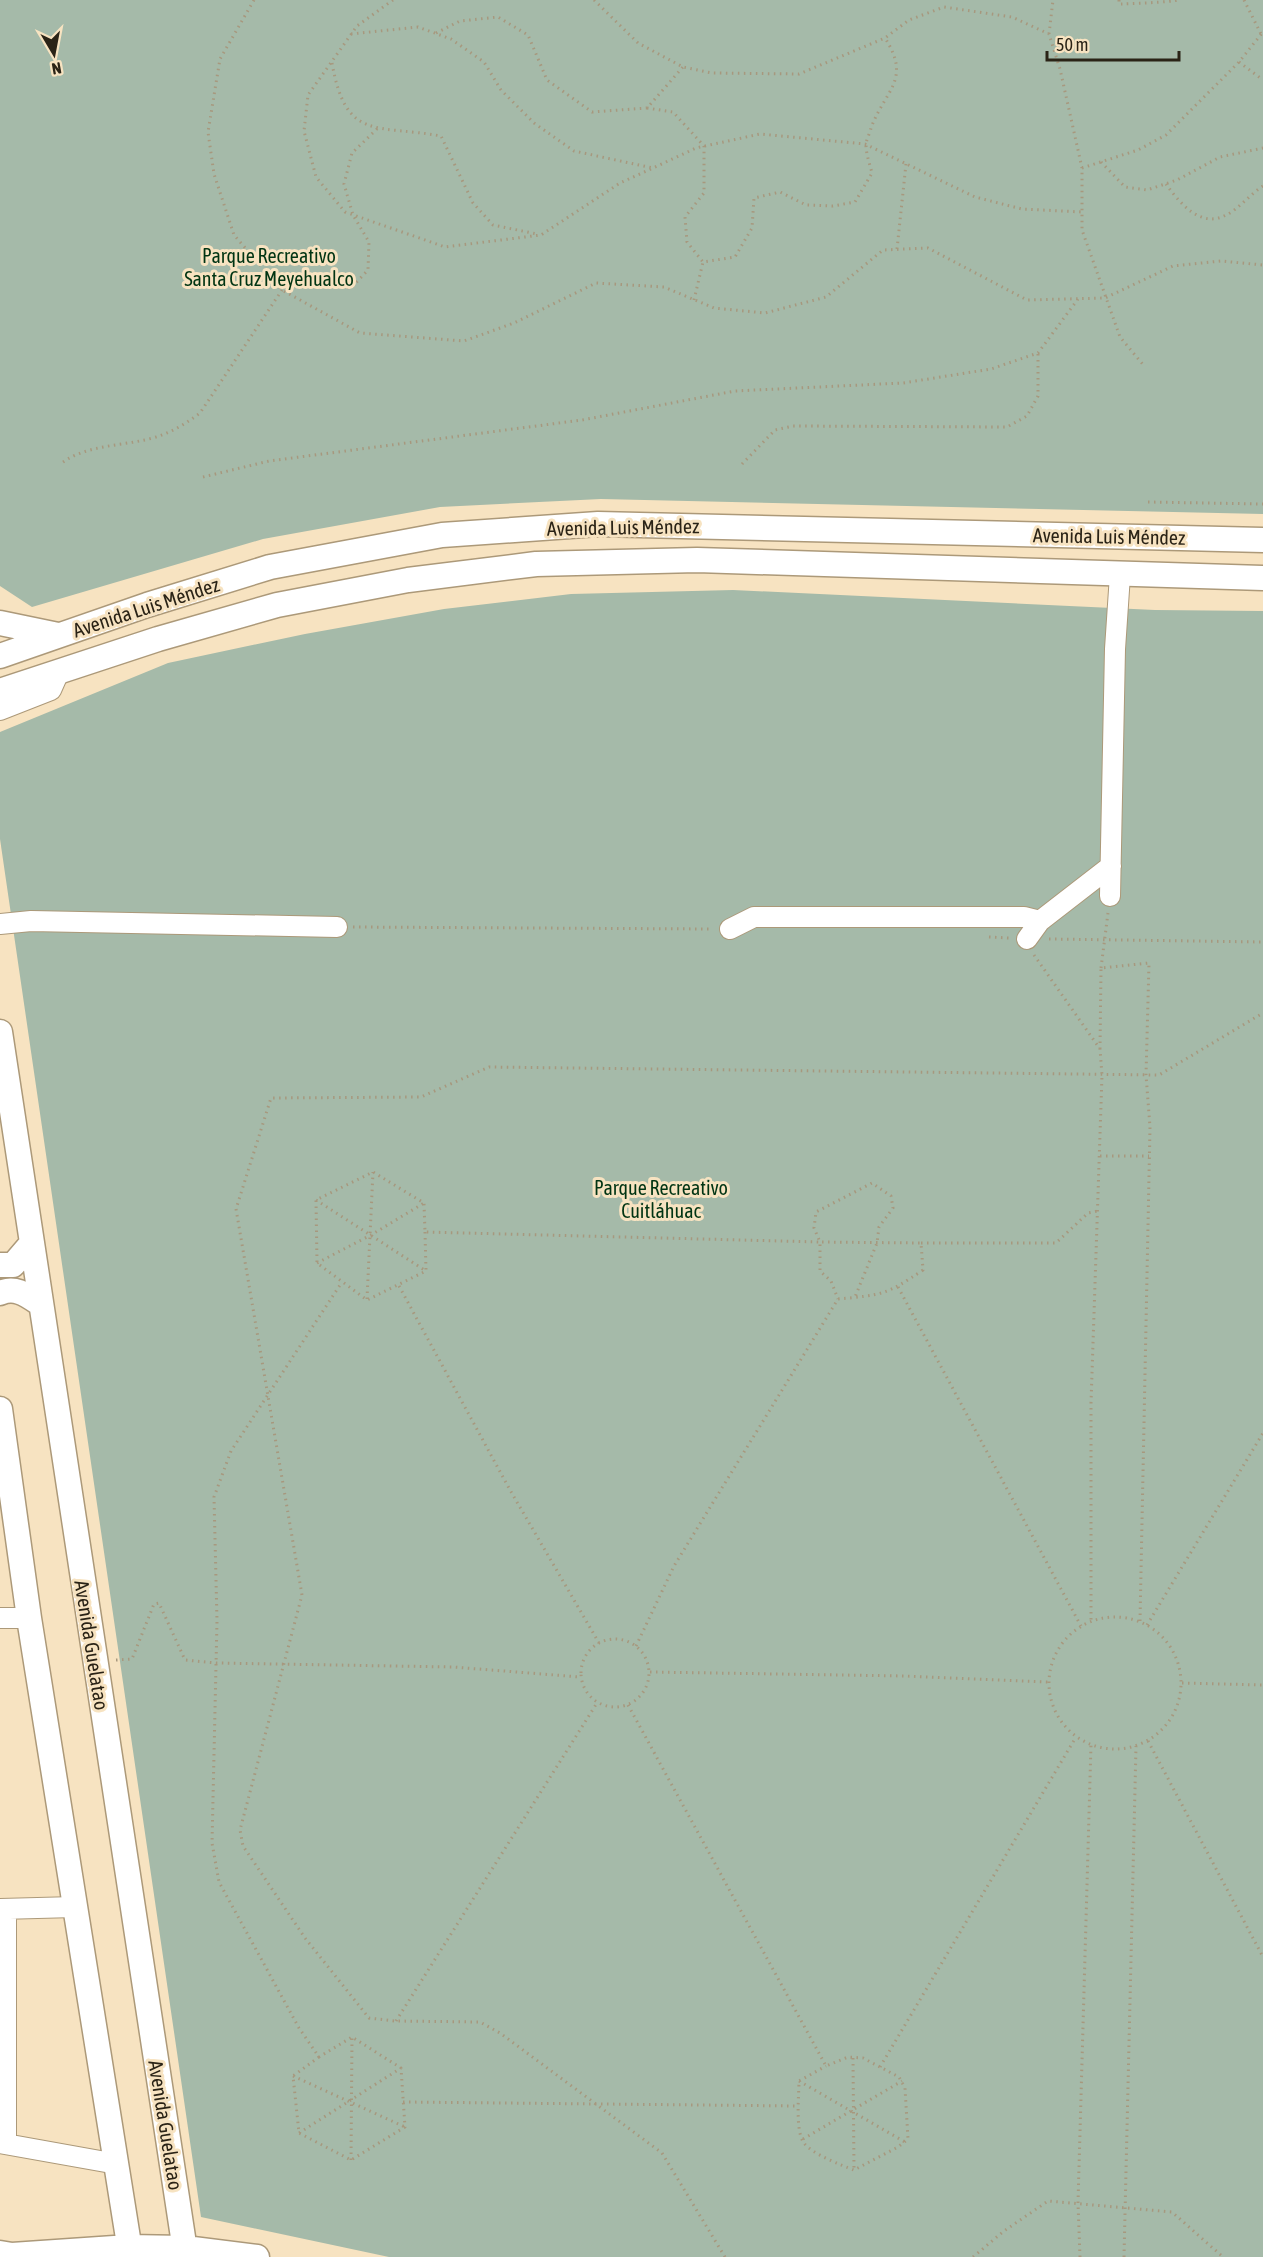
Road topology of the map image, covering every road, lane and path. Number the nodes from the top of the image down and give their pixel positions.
1 (254, 0) edge
2 (393, 0) edge
3 (594, 0) edge
4 (1053, 0) edge
5 (1119, 0) edge
6 (1178, 0) edge
7 (1244, 0) edge
8 (435, 33) junction
9 (1262, 33) edge
10 (351, 34) junction
11 (1049, 34) junction
12 (885, 38) junction
13 (332, 62) junction
14 (1239, 62) junction
15 (683, 67) junction
16 (1263, 80) edge
17 (647, 108) junction
18 (378, 128) junction
19 (866, 144) junction
20 (704, 146) junction
21 (1263, 148) edge
22 (1101, 162) junction
23 (906, 164) junction
24 (653, 168) junction
25 (1082, 168) junction
26 (1166, 184) junction
27 (1263, 186) edge
28 (1082, 212) junction
29 (353, 214) junction
30 (541, 235) junction
31 (897, 249) junction
32 (703, 262) junction
33 (1263, 265) edge
34 (284, 291) junction
35 (1106, 298) junction
36 (1078, 299) junction
37 (694, 300) junction
38 (1038, 352) junction
39 (1145, 367) dead end
40 (63, 462) dead end
41 (742, 464) dead end
42 (203, 477) dead end
43 (1148, 502) dead end
44 (1263, 504) edge
45 (976, 533) junction
46 (1070, 536) junction
47 (1263, 540) edge
48 (974, 570) junction
49 (1067, 573) junction
50 (1120, 575) junction
51 (1263, 578) edge
52 (0, 623) edge
53 (58, 635) junction
54 (0, 656) edge
55 (60, 672) junction
56 (0, 691) edge
57 (0, 710) edge
58 (1111, 866) junction
59 (1110, 896) joint
60 (1040, 921) junction
61 (0, 924) edge
62 (337, 927) dead end
63 (730, 929) dead end
64 (1027, 939) joint
65 (1101, 968) junction
66 (1263, 1013) edge
67 (0, 1032) edge
68 (1100, 1049) junction
69 (1102, 1075) junction
70 (1146, 1075) junction
71 (1100, 1156) junction
72 (1149, 1156) junction
73 (373, 1172) junction
74 (316, 1200) junction
75 (424, 1203) junction
76 (1098, 1211) junction
77 (425, 1232) junction
78 (371, 1235) junction
79 (820, 1242) junction
80 (877, 1243) junction
81 (921, 1243) junction
82 (31, 1244) junction
83 (317, 1263) junction
84 (0, 1265) edge
85 (426, 1271) junction
86 (342, 1282) junction
87 (399, 1286) junction
88 (898, 1287) junction
89 (0, 1293) edge
90 (855, 1298) junction
91 (838, 1299) junction
92 (367, 1300) junction
93 (39, 1304) junction
94 (268, 1395) junction
95 (0, 1409) edge
96 (1263, 1433) edge
97 (0, 1618) edge
98 (29, 1618) junction
99 (1140, 1621) junction
100 (1090, 1622) junction
101 (1148, 1625) junction
102 (1082, 1626) junction
103 (599, 1643) junction
104 (636, 1646) junction
105 (94, 1662) junction
106 (284, 1662) junction
107 (216, 1663) junction
108 (650, 1672) junction
109 (580, 1677) junction
110 (1048, 1682) junction
111 (1182, 1683) junction
112 (1263, 1685) edge
113 (597, 1703) junction
114 (628, 1705) junction
115 (1076, 1737) junction
116 (1148, 1741) junction
117 (1091, 1744) junction
118 (1136, 1746) junction
119 (75, 1907) junction
120 (3, 1909) edge
121 (1263, 1958) edge
122 (395, 2021) junction
123 (352, 2037) junction
124 (319, 2056) junction
125 (853, 2058) junction
126 (826, 2066) junction
127 (880, 2067) junction
128 (401, 2068) junction
129 (293, 2076) junction
130 (799, 2081) junction
131 (902, 2081) junction
132 (352, 2101) junction
133 (403, 2103) junction
134 (594, 2103) junction
135 (799, 2106) junction
136 (853, 2110) junction
137 (405, 2127) junction
138 (299, 2133) junction
139 (802, 2139) junction
140 (905, 2142) junction
141 (3, 2143) edge
142 (351, 2160) junction
143 (117, 2164) junction
144 (854, 2170) junction
145 (1078, 2203) junction
146 (1125, 2208) junction
147 (130, 2252) edge
148 (185, 2253) edge
149 (10, 2256) edge
150 (257, 2257) edge
151 (725, 2257) edge
152 (973, 2257) edge
153 (1080, 2257) edge
154 (1124, 2257) edge
155 (1223, 2257) edge

1 - 34 path
2 - 10 path
3 - 15 path
4 - 11 path
5 - 6 path
7 - 9 path
8 - 10 path
8 - 17 path
8 - 24 path
9 - 14 path
10 - 13 path
11 - 12 path
11 - 25 path
12 - 15 path
12 - 19 path
13 - 18 path
13 - 29 path
14 - 16 path
14 - 22 path
15 - 17 path
17 - 20 path
18 - 29 path
18 - 30 path
19 - 20 path
19 - 23 path
19 - 32 path
20 - 24 path
20 - 32 path
21 - 26 path
22 - 25 path
22 - 26 path
23 - 28 path
23 - 31 path
24 - 30 path
25 - 28 path
26 - 27 path
28 - 35 path
29 - 30 path
29 - 34 path
31 - 36 path
31 - 37 path
32 - 37 path
33 - 35 path
34 - 37 path
34 - 40 path
35 - 36 path
35 - 39 path
36 - 38 path
38 - 41 path
38 - 42 path
43 - 44 path
45 - 46 main road, Avenida Luis Méndez
45 - 48 main road
45 - 53 main road, Avenida Luis Méndez
46 - 47 main road, Avenida Luis Méndez
46 - 49 main road
48 - 49 main road, Avenida Luis Méndez
48 - 55 main road, Avenida Luis Méndez
49 - 50 main road, Avenida Luis Méndez
50 - 51 main road, Avenida Luis Méndez
50 - 58 street
52 - 53 main road
53 - 54 main road, Avenida Luis Méndez
55 - 56 main road, Avenida Luis Méndez
55 - 57 street
58 - 59 street
58 - 60 street
59 - 65 path
60 - 63 street
60 - 64 street
61 - 62 street
64 - 68 path
65 - 68 path
65 - 70 path
66 - 70 path
67 - 82 main road, Avenida Guelatao
68 - 69 path
69 - 70 path
69 - 71 path
69 - 94 path
70 - 72 path
71 - 72 path
71 - 76 path
72 - 99 path
73 - 74 path
73 - 75 path
73 - 78 path
74 - 78 path
74 - 83 path
75 - 77 path
75 - 78 path
76 - 81 path
76 - 100 path
77 - 79 path
77 - 85 path
78 - 83 path
78 - 85 path
78 - 92 path
79 - 80 path
79 - 80 path
79 - 91 path
80 - 81 path
80 - 90 path
81 - 88 path
82 - 84 main road
82 - 93 main road, Avenida Guelatao
83 - 86 path
85 - 87 path
86 - 92 path
86 - 94 path
87 - 92 path
87 - 103 path
88 - 90 path
88 - 102 path
89 - 93 main road
90 - 91 path
91 - 104 path
93 - 105 main road, Avenida Guelatao
94 - 106 path
94 - 107 path
95 - 98 main road
96 - 101 path
97 - 98 street
98 - 119 main road
99 - 100 path
99 - 101 path
100 - 102 path
101 - 111 path
102 - 110 path
103 - 104 path
103 - 109 path
104 - 108 path
105 - 107 path
105 - 148 main road, Avenida Guelatao
106 - 107 path
106 - 109 path
106 - 122 path
107 - 124 path
108 - 110 path
108 - 114 path
109 - 113 path
110 - 115 path
111 - 112 path
111 - 116 path
113 - 114 path
113 - 122 path
114 - 126 path
115 - 117 path
115 - 127 path
116 - 118 path
116 - 121 path
117 - 118 path
117 - 145 path
118 - 146 path
119 - 120 street
119 - 143 main road
120 - 141 street
122 - 134 path
123 - 124 path
123 - 128 path
123 - 132 path
124 - 129 path
125 - 126 path
125 - 127 path
125 - 136 path
126 - 130 path
127 - 131 path
128 - 132 path
128 - 133 path
129 - 132 path
129 - 138 path
130 - 135 path
130 - 136 path
131 - 136 path
131 - 140 path
132 - 137 path
132 - 138 path
132 - 142 path
133 - 134 path
133 - 137 path
134 - 135 path
134 - 151 path
135 - 139 path
136 - 139 path
136 - 140 path
136 - 144 path
137 - 142 path
138 - 142 path
139 - 144 path
140 - 144 path
141 - 143 street
143 - 147 main road
145 - 146 path
145 - 152 path
145 - 153 path
146 - 154 path
146 - 155 path
147 - 148 main road
147 - 149 main road
148 - 150 main road

